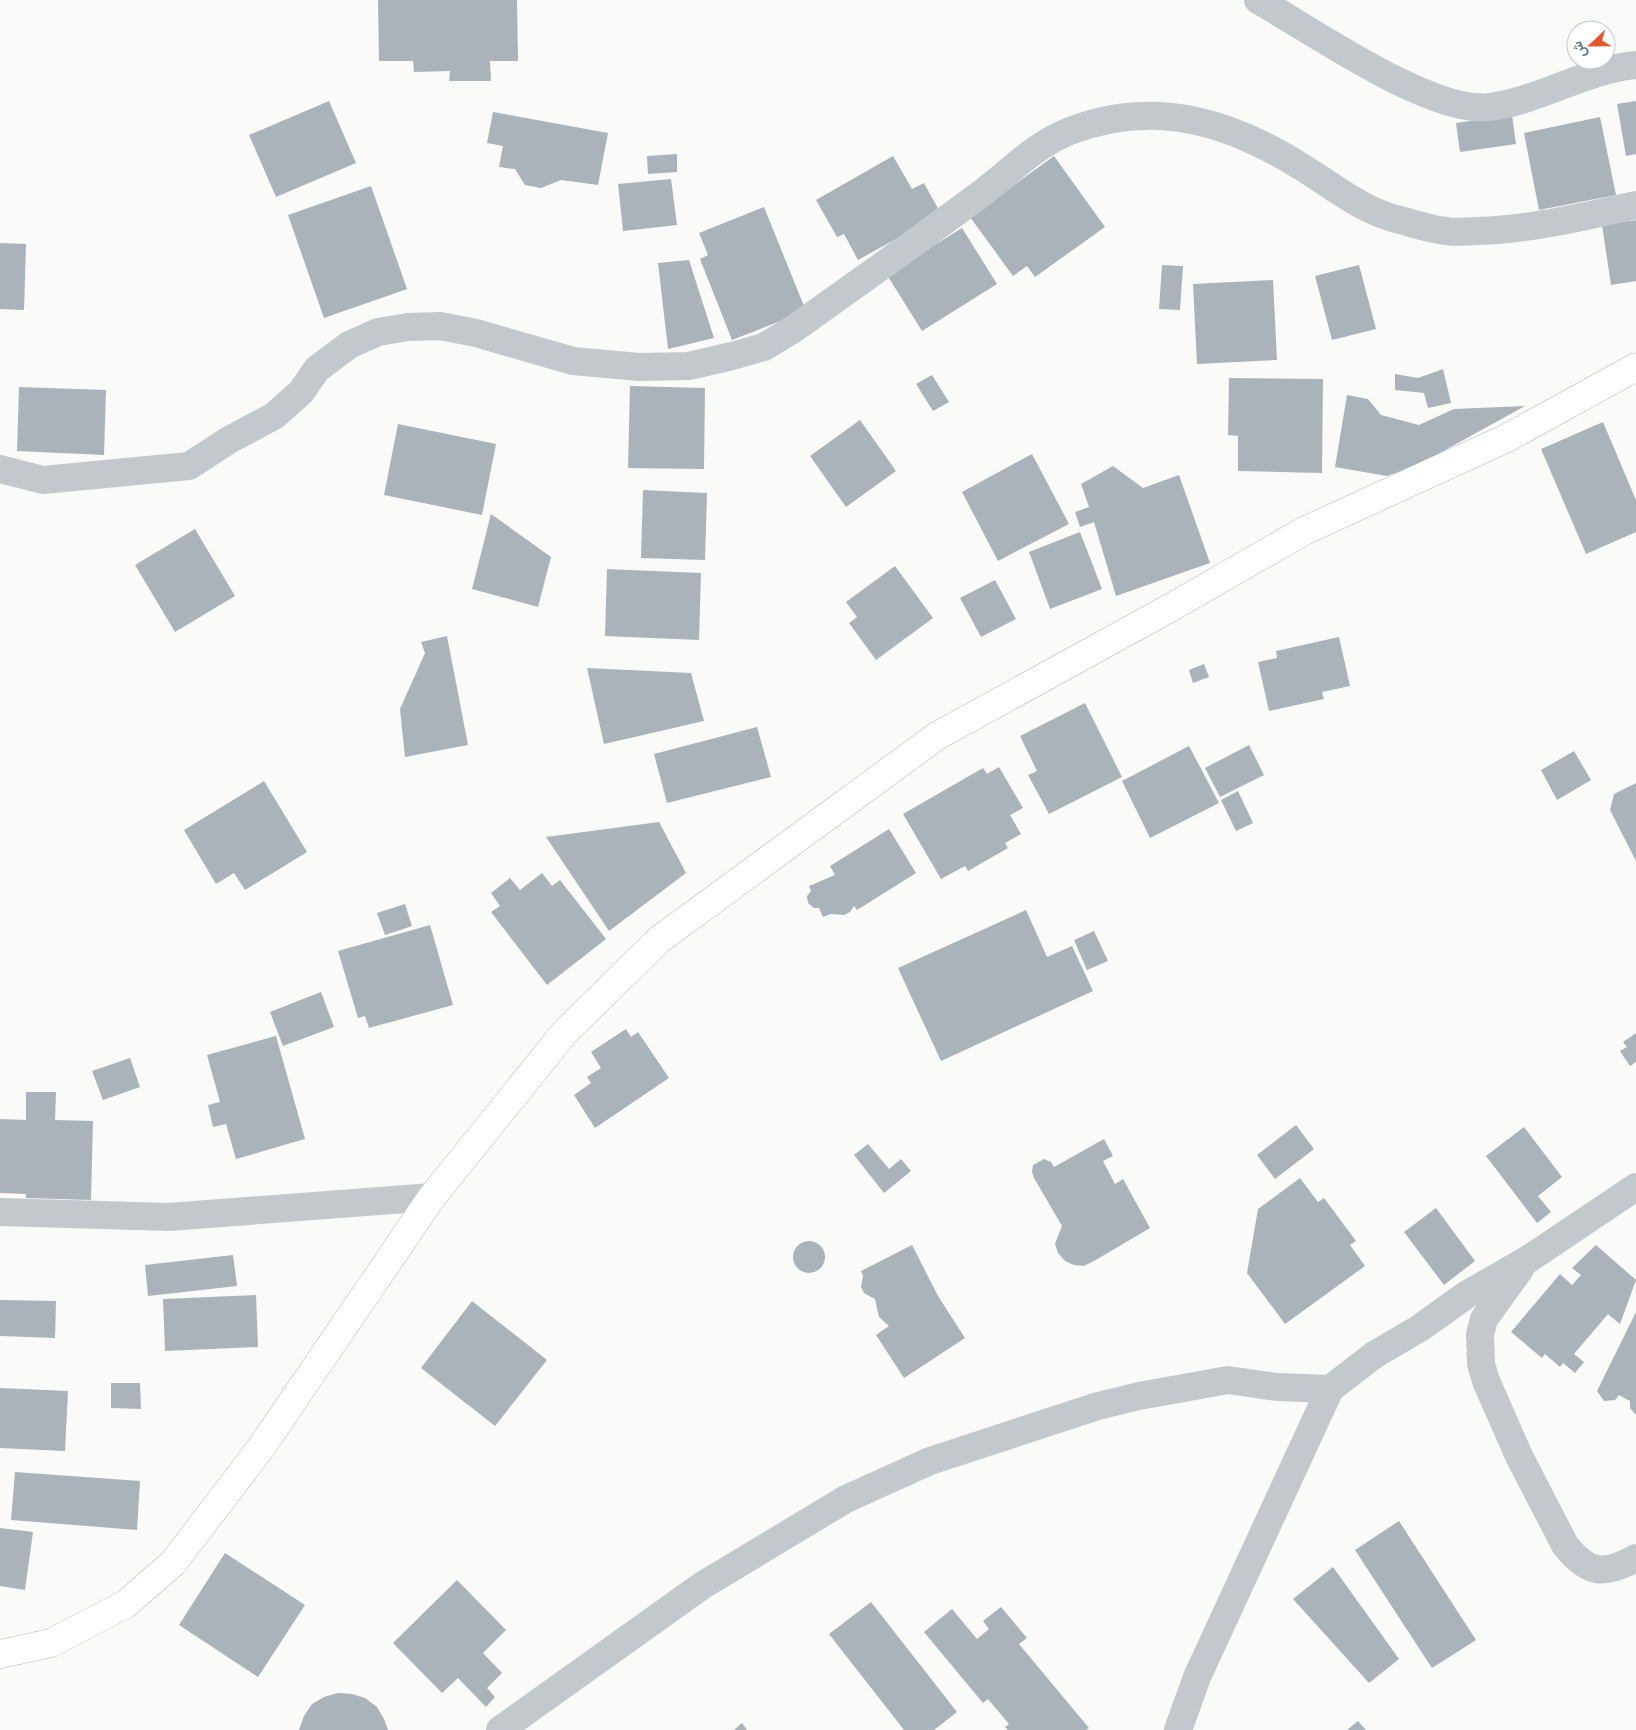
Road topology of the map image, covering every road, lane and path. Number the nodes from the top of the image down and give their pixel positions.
1 (1258, 0) edge
2 (1636, 65) edge
3 (1636, 206) edge
4 (1636, 367) edge
5 (0, 469) edge
6 (1636, 1187) edge
7 (432, 1197) junction
8 (0, 1212) edge
9 (1528, 1260) junction
10 (1330, 1389) junction
11 (1636, 1558) edge
12 (0, 1654) edge
13 (500, 1730) edge
14 (1178, 1730) edge

1 - 2 street
3 - 5 street
4 - 7 main road
6 - 9 street
7 - 8 street
7 - 12 main road
9 - 10 street
9 - 11 street
10 - 13 street
10 - 14 street

